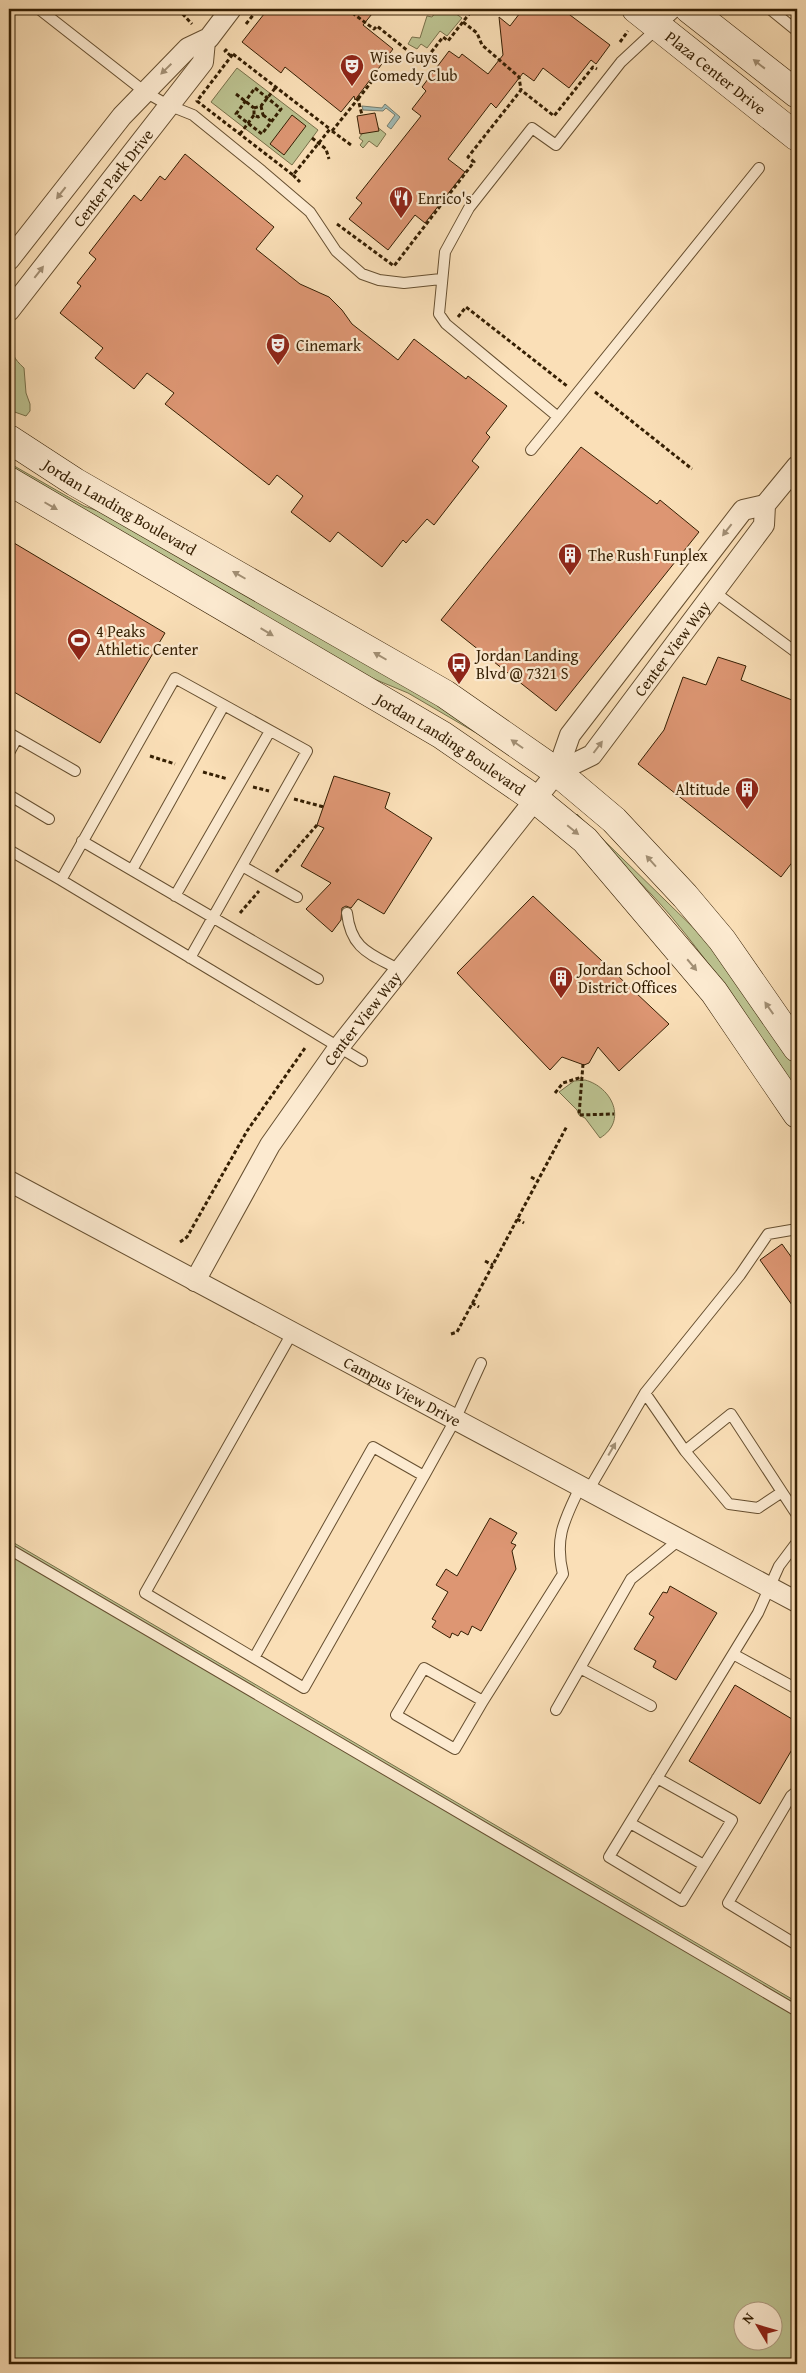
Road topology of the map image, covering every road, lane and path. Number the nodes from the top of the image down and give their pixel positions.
1 (39, 9) edge
2 (178, 9) edge
3 (231, 9) edge
4 (347, 9) edge
5 (474, 9) edge
6 (689, 9) edge
7 (770, 9) edge
8 (669, 18) edge
9 (632, 20) edge
10 (463, 22) junction
11 (192, 24) dead end
12 (797, 31) edge
13 (205, 41) junction
14 (616, 46) dead end
15 (225, 51) dead end
16 (231, 56) junction
17 (604, 62) dead end
18 (380, 80) dead end
19 (276, 87) junction
20 (521, 90) junction
21 (145, 92) junction
22 (236, 94) dead end
23 (797, 94) edge
24 (268, 98) junction
25 (358, 99) junction
26 (245, 101) junction
27 (168, 106) junction
28 (262, 106) junction
29 (254, 108) junction
30 (263, 115) junction
31 (362, 115) dead end
32 (254, 116) junction
33 (271, 121) junction
34 (248, 123) junction
35 (331, 130) junction
36 (240, 134) junction
37 (797, 137) edge
38 (312, 138) dead end
39 (318, 143) junction
40 (351, 146) dead end
41 (328, 159) dead end
42 (759, 168) dead end
43 (293, 176) junction
44 (307, 189) dead end
45 (334, 220) dead end
46 (9, 260) edge
47 (441, 279) junction
48 (9, 311) edge
49 (446, 324) junction
50 (581, 388) junction
51 (558, 417) junction
52 (9, 439) edge
53 (531, 450) dead end
54 (797, 466) edge
55 (692, 469) dead end
56 (9, 481) edge
57 (765, 505) junction
58 (713, 592) junction
59 (797, 653) edge
60 (224, 705) junction
61 (270, 731) junction
62 (13, 735) edge
63 (9, 753) edge
64 (75, 771) dead end
65 (557, 772) junction
66 (9, 795) edge
67 (535, 799) junction
68 (49, 819) dead end
69 (82, 841) junction
70 (9, 850) edge
71 (242, 866) junction
72 (132, 870) junction
73 (61, 880) junction
74 (175, 896) junction
75 (297, 897) dead end
76 (347, 914) dead end
77 (213, 918) junction
78 (190, 958) junction
79 (400, 970) junction
80 (318, 979) dead end
81 (339, 1047) junction
82 (305, 1048) dead end
83 (797, 1048) edge
84 (362, 1061) dead end
85 (583, 1064) dead end
86 (582, 1077) junction
87 (555, 1093) dead end
88 (614, 1114) dead end
89 (797, 1114) edge
90 (567, 1126) dead end
91 (531, 1177) dead end
92 (9, 1181) edge
93 (538, 1181) junction
94 (517, 1220) junction
95 (524, 1223) dead end
96 (797, 1229) edge
97 (180, 1242) dead end
98 (486, 1261) dead end
99 (493, 1265) junction
100 (195, 1281) junction
101 (472, 1304) junction
102 (479, 1307) dead end
103 (292, 1333) junction
104 (451, 1334) dead end
105 (481, 1363) dead end
106 (645, 1393) junction
107 (455, 1420) junction
108 (685, 1451) junction
109 (424, 1476) junction
110 (584, 1489) junction
111 (782, 1492) junction
112 (797, 1515) edge
113 (679, 1540) junction
114 (797, 1542) edge
115 (9, 1549) edge
116 (769, 1588) junction
117 (797, 1602) edge
118 (733, 1654) junction
119 (254, 1658) junction
120 (580, 1668) junction
121 (797, 1689) edge
122 (483, 1701) junction
123 (651, 1706) dead end
124 (556, 1710) dead end
125 (657, 1778) junction
126 (797, 1791) edge
127 (630, 1823) junction
128 (704, 1865) junction
129 (797, 1945) edge
130 (797, 2011) edge

1 - 21 lane
2 - 11 path
3 - 13 street, Center Park Drive
4 - 10 path
5 - 10 path
23 -> 6 main road, Plaza Center Drive
7 - 12 lane
8 - 9 main road, Plaza Center Drive
8 - 37 main road, Plaza Center Drive
8 - 47 lane
9 - 14 path
10 - 20 path
13 -> 21 street, Center Park Drive
13 - 27 street, Center Park Drive
15 - 16 path
16 - 19 path
16 - 36 path
17 - 20 path
18 - 25 path
19 - 24 path
19 - 35 path
20 - 45 path
21 - 27 lane
21 -> 46 street, Center Park Drive
22 - 26 path
24 - 26 path
24 - 28 path
24 - 33 path
25 - 31 path
25 - 35 path
26 - 29 path
26 - 34 path
27 - 47 lane
48 -> 27 street, Center Park Drive
28 - 29 path
28 - 30 path
29 - 32 path
30 - 32 path
30 - 33 path
32 - 34 path
33 - 34 path
34 - 36 path
35 - 39 path
35 - 40 path
36 - 43 path
38 - 39 path
39 - 41 path
39 - 43 path
42 - 50 lane
43 - 44 path
47 - 49 lane
49 - 50 path
49 - 51 lane
50 - 51 lane
50 - 55 path
51 - 53 lane
65 -> 52 main road, Jordan Landing Boulevard
54 - 57 street, Center View Way
56 -> 67 main road, Jordan Landing Boulevard
57 - 58 street, Center View Way
57 -> 65 street, Center View Way
58 - 59 lane
65 -> 58 street, Center View Way
60 - 61 lane
60 - 69 lane
60 - 72 lane
61 - 71 lane
61 - 74 lane
62 - 63 lane
62 - 64 lane
65 - 67 street, Center View Way
83 -> 65 main road, Jordan Landing Boulevard
66 - 68 lane
67 - 79 street, Center View Way
67 -> 89 main road, Jordan Landing Boulevard
69 - 72 lane
69 - 73 lane
70 - 73 lane
71 - 75 lane
71 - 77 lane
72 - 74 lane
73 - 78 lane
74 - 77 lane
76 - 79 lane
77 - 78 lane
77 - 80 lane
78 - 81 lane
79 - 81 street, Center View Way
81 - 84 lane
81 - 100 street, Center View Way
82 - 97 path
85 - 86 path
86 - 87 path
86 - 88 path
90 - 93 path
91 - 93 path
92 - 100 street, Campus View Drive
93 - 94 path
94 - 95 path
94 - 99 path
96 - 106 lane
98 - 99 path
99 - 101 path
100 - 103 street, Campus View Drive
101 - 102 path
101 - 104 path
103 - 107 street, Campus View Drive
103 - 119 lane
105 - 107 lane
106 - 108 lane
110 -> 106 lane
107 - 109 lane
107 - 110 street, Campus View Drive
108 - 111 lane
108 - 111 lane
109 - 119 lane
109 - 119 lane
110 - 113 street, Campus View Drive
110 - 122 lane
111 - 112 lane
113 - 116 street, Campus View Drive
113 - 120 lane
114 - 116 lane
115 - 130 lane
116 - 117 street, Campus View Drive
116 - 118 lane
118 - 121 lane
118 - 125 lane
120 - 123 lane
120 - 124 lane
122 - 122 lane
125 - 127 lane
125 - 128 lane
126 - 129 lane
127 - 128 lane
127 - 128 lane

